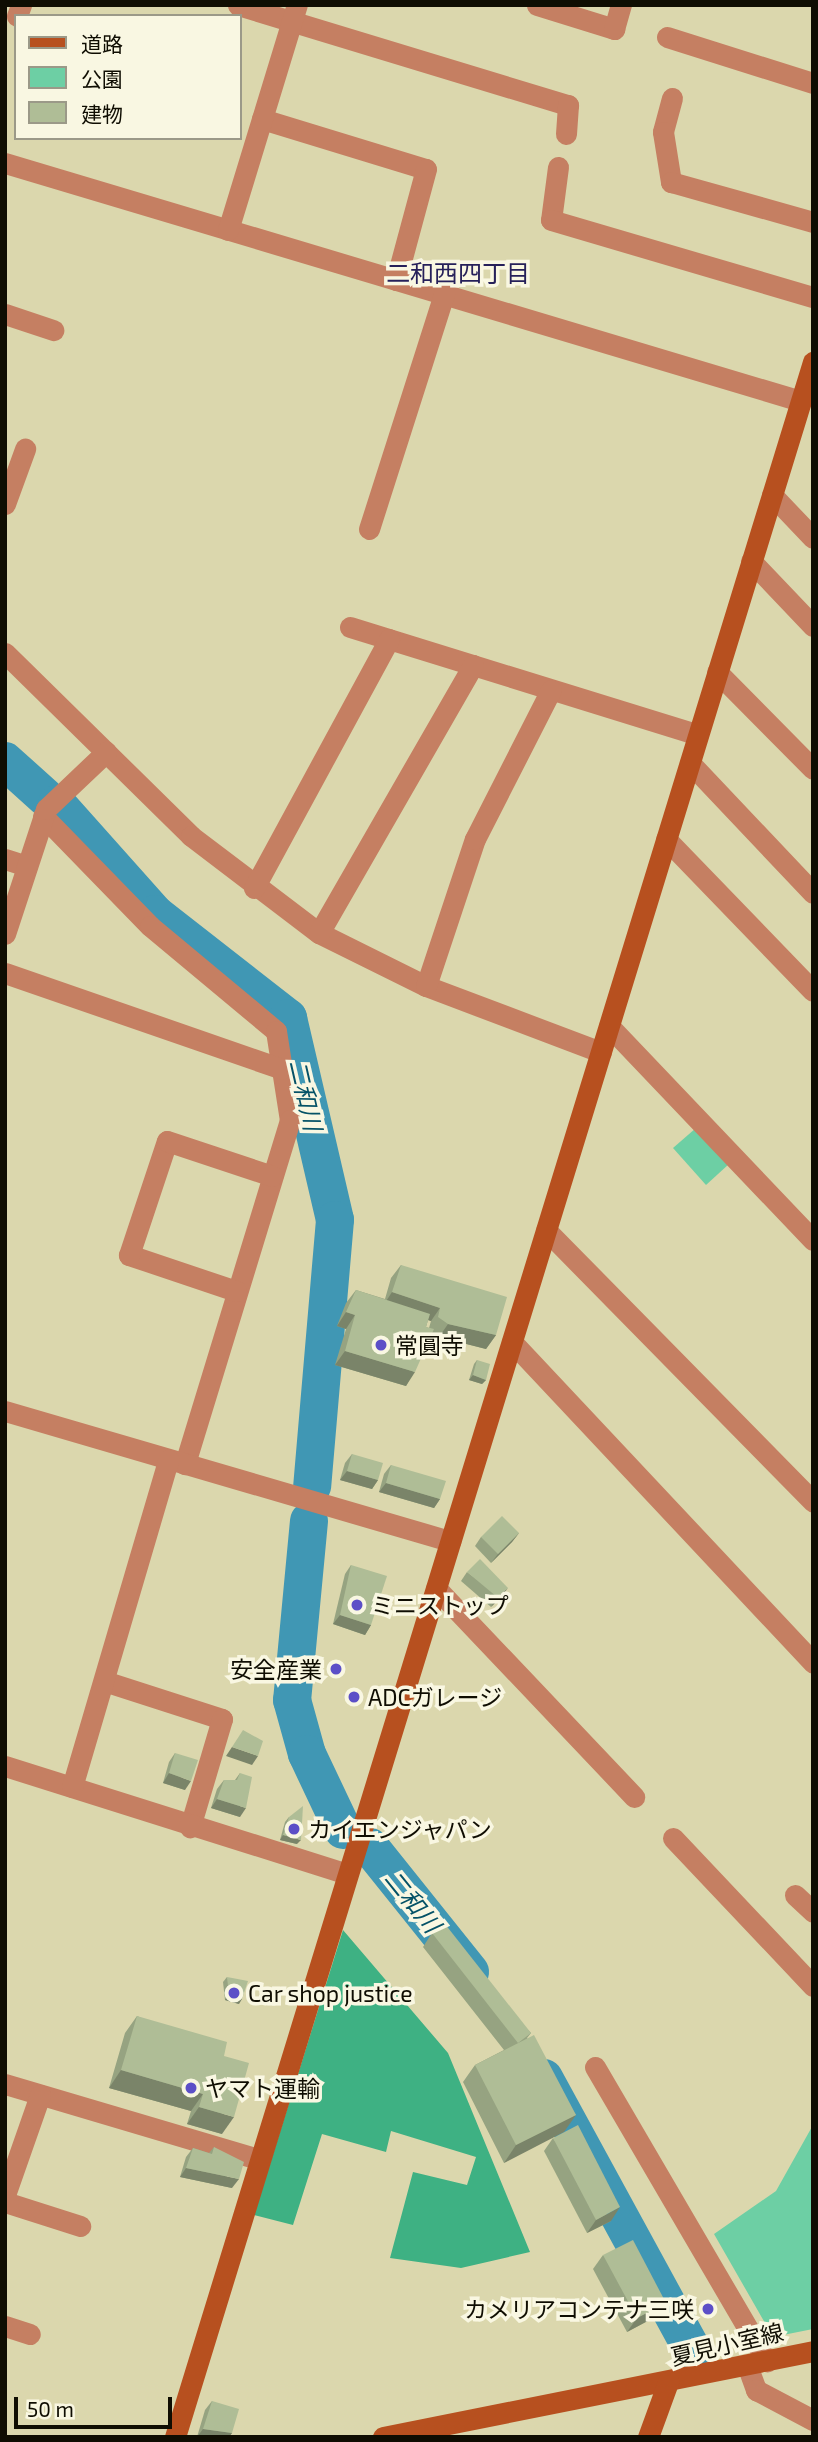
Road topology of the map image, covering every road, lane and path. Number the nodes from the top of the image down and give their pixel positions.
1 (238, 5) edge
2 (537, 5) edge
3 (621, 5) edge
4 (294, 13) edge
5 (667, 37) dead end
6 (813, 83) edge
7 (672, 98) dead end
8 (262, 119) junction
9 (566, 134) dead end
10 (5, 163) edge
11 (558, 167) dead end
12 (813, 222) edge
13 (228, 230) junction
14 (396, 279) junction
15 (444, 294) junction
16 (813, 297) edge
17 (6, 316) edge
18 (53, 330) dead end
19 (813, 362) edge
20 (801, 401) junction
21 (25, 449) dead end
22 (772, 495) junction
23 (5, 504) edge
24 (369, 529) dead end
25 (813, 538) edge
26 (751, 561) junction
27 (813, 626) edge
28 (350, 627) dead end
29 (389, 639) junction
30 (5, 653) edge
31 (473, 665) junction
32 (718, 673) junction
33 (551, 690) junction
34 (698, 736) junction
35 (106, 752) junction
36 (690, 763) junction
37 (813, 769) edge
38 (50, 806) junction
39 (666, 839) junction
40 (5, 859) edge
41 (27, 866) junction
42 (254, 888) junction
43 (813, 893) edge
44 (319, 933) junction
45 (5, 934) edge
46 (5, 973) edge
47 (426, 986) junction
48 (813, 990) edge
49 (609, 1026) junction
50 (601, 1052) junction
51 (282, 1069) junction
52 (272, 1177) junction
53 (546, 1230) junction
54 (813, 1240) edge
55 (236, 1291) junction
56 (512, 1342) junction
57 (5, 1411) edge
58 (177, 1462) junction
59 (813, 1502) edge
60 (450, 1541) junction
61 (436, 1588) junction
62 (813, 1663) edge
63 (104, 1681) junction
64 (5, 1766) edge
65 (72, 1787) junction
66 (634, 1797) dead end
67 (190, 1827) junction
68 (673, 1839) dead end
69 (347, 1874) junction
70 (795, 1895) dead end
71 (813, 1912) edge
72 (813, 1986) edge
73 (595, 2067) dead end
74 (5, 2084) edge
75 (40, 2095) junction
76 (259, 2160) junction
77 (5, 2194) edge
78 (5, 2202) edge
79 (80, 2226) dead end
80 (5, 2326) edge
81 (30, 2334) dead end
82 (813, 2351) edge
83 (757, 2363) junction
84 (668, 2382) junction
85 (813, 2420) edge
86 (175, 2437) edge
87 (383, 2437) edge
88 (648, 2437) edge

1 - 4 street
2 - 3 street
4 - 8 street
4 - 9 street
5 - 6 street
7 - 12 street
8 - 13 street
8 - 14 street
10 - 13 street
11 - 16 street
13 - 14 street
14 - 15 street
15 - 20 street
15 - 24 street
17 - 18 street
19 - 20 street
20 - 22 street
21 - 23 street
22 - 25 street
22 - 26 street
26 - 27 street
26 - 32 street
28 - 29 street
29 - 31 street
29 - 42 street
30 - 35 street
31 - 33 street
31 - 44 street
32 - 34 street
32 - 37 street
33 - 34 street
33 - 47 street
34 - 36 street
35 - 38 street
35 - 42 street
36 - 39 street
36 - 43 street
38 - 41 street
38 - 51 street
39 - 48 street
39 - 49 street
40 - 41 street
41 - 45 street
42 - 44 street
44 - 47 street
46 - 51 street
47 - 50 street
49 - 50 street
49 - 54 street
50 - 53 street
51 - 52 street
52 - 55 street
52 - 55 street
53 - 56 street
53 - 59 street
55 - 58 street
56 - 60 street
56 - 62 street
57 - 58 street
58 - 60 street
58 - 63 street
60 - 61 street
61 - 66 street
61 - 69 street
63 - 65 street
63 - 67 street
64 - 65 street
65 - 67 street
67 - 69 street
68 - 72 street
69 - 76 street
70 - 71 street
73 - 83 street
74 - 75 street
75 - 76 street
75 - 77 street
76 - 86 street
78 - 79 street
80 - 81 street
82 - 83 street, 夏見小室線
83 - 84 street, 夏見小室線
83 - 85 street
84 - 87 street
84 - 88 street, 夏見小室線

